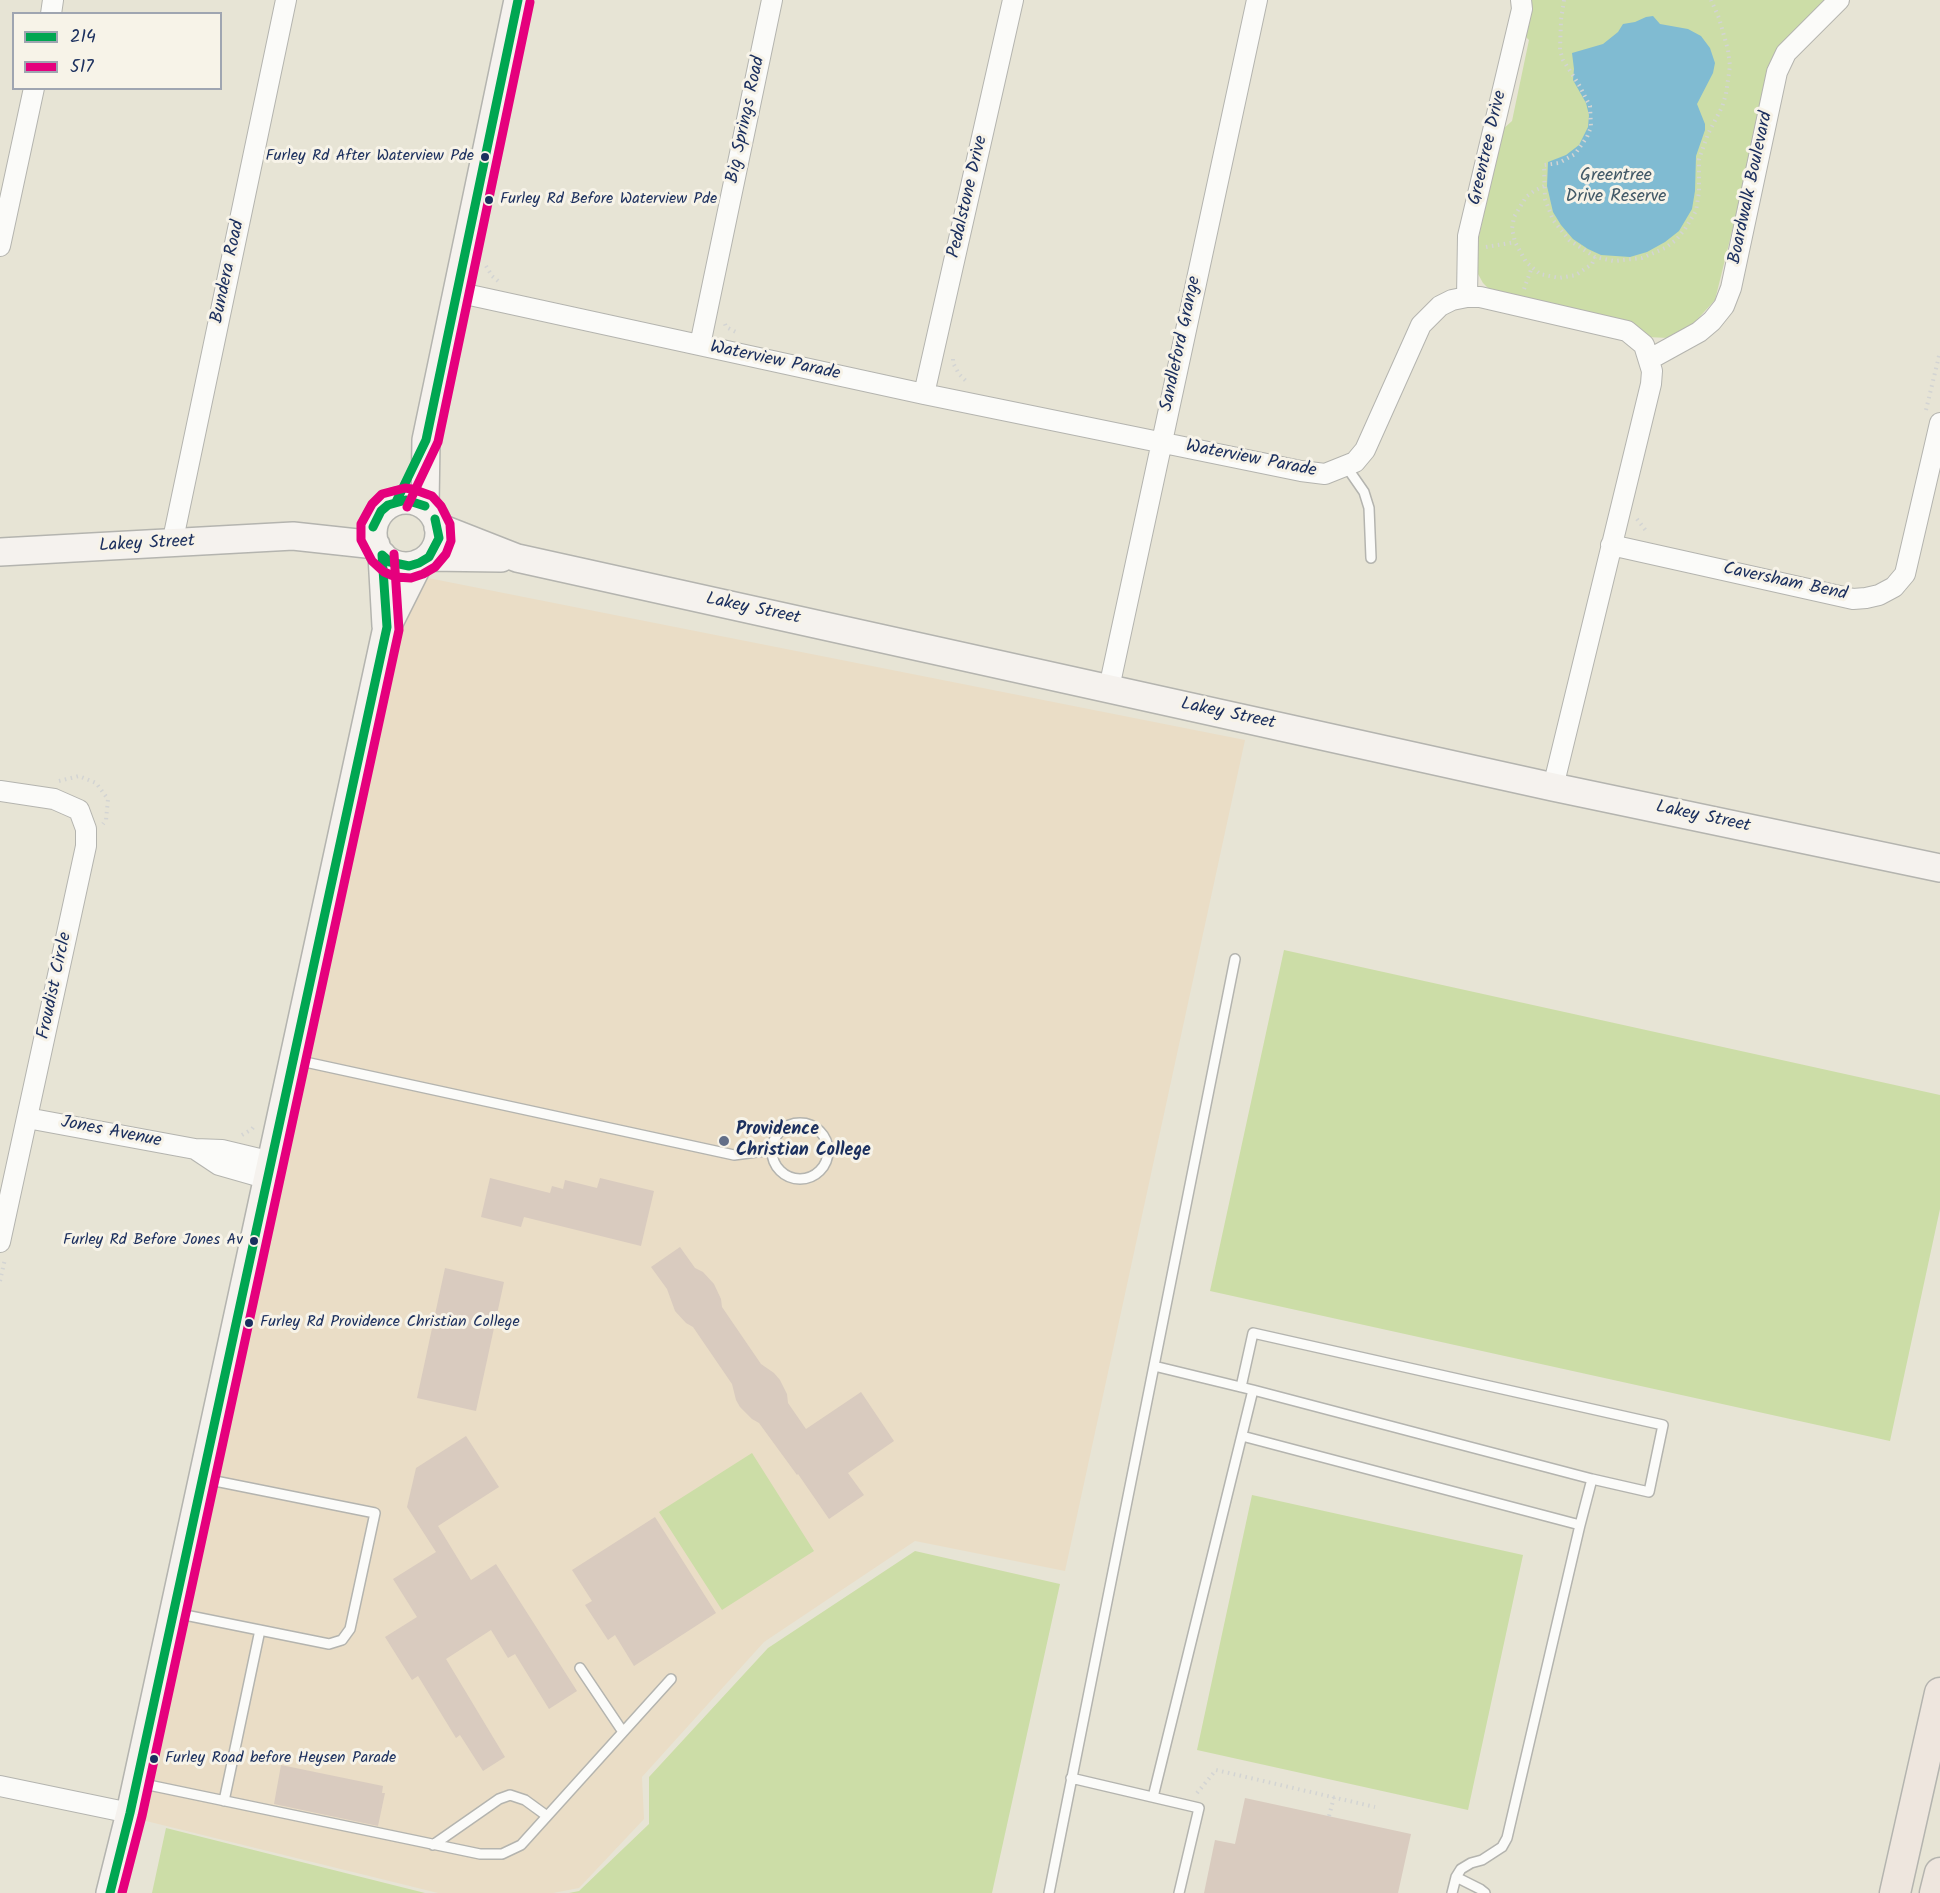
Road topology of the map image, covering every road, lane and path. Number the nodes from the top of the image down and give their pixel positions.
1 (286, 0) edge
2 (518, 0) edge
3 (772, 0) edge
4 (1013, 0) edge
5 (1257, 0) edge
6 (1521, 0) edge
7 (1564, 0) edge
8 (1839, 0) edge
9 (1712, 1) edge
10 (34, 90) edge
11 (1544, 186) junction
12 (1515, 242) junction
13 (0, 246) edge
14 (1478, 249) dead end
15 (1595, 257) junction
16 (456, 292) junction
17 (1467, 297) junction
18 (700, 345) junction
19 (1940, 352) edge
20 (953, 356) dead end
21 (1650, 359) junction
22 (970, 386) dead end
23 (924, 394) junction
24 (1932, 421) edge
25 (426, 440) junction
26 (1161, 442) junction
27 (1346, 466) junction
28 (386, 510) junction
29 (1636, 510) dead end
30 (431, 516) junction
31 (293, 536) junction
32 (1651, 536) dead end
33 (172, 544) junction
34 (1611, 545) junction
35 (379, 550) junction
36 (0, 552) edge
37 (517, 558) junction
38 (1371, 558) dead end
39 (424, 560) junction
40 (387, 627) junction
41 (1109, 688) junction
42 (54, 784) dead end
43 (1553, 786) junction
44 (0, 791) edge
45 (99, 830) dead end
46 (1940, 868) edge
47 (1235, 959) dead end
48 (294, 1059) junction
49 (27, 1118) junction
50 (772, 1150) junction
51 (270, 1171) junction
52 (0, 1242) edge
53 (1154, 1366) junction
54 (1241, 1387) junction
55 (1253, 1390) junction
56 (1242, 1436) junction
57 (203, 1479) junction
58 (1592, 1479) junction
59 (1580, 1525) junction
60 (173, 1613) junction
61 (260, 1630) junction
62 (580, 1668) dead end
63 (671, 1679) dead end
64 (1940, 1693) edge
65 (623, 1732) junction
66 (1071, 1778) junction
67 (136, 1782) junction
68 (0, 1786) edge
69 (1154, 1797) junction
70 (1334, 1797) junction
71 (224, 1801) junction
72 (1188, 1805) junction
73 (1375, 1807) dead end
74 (130, 1813) junction
75 (547, 1816) junction
76 (1329, 1816) dead end
77 (433, 1845) junction
78 (1940, 1873) edge
79 (1456, 1877) junction
80 (110, 1893) edge
81 (1048, 1893) edge
82 (1179, 1893) edge
83 (1452, 1893) edge
84 (1485, 1893) edge
85 (1894, 1893) edge
86 (1935, 1893) edge

1 - 33 street, Bundera Road
2 - 16 street
3 - 18 street, Big Springs Road
4 - 23 street, Pedalstone Drive
5 - 26 street, Sandleford Grange
6 - 17 street, Greentree Drive
7 - 11 path
8 - 21 street, Boardwalk Boulevard
9 - 15 path
10 - 13 street
11 - 12 path
11 - 15 path
12 - 14 path
12 - 15 path
16 - 18 street, Waterview Parade
16 - 25 street
17 - 21 street
17 - 27 street
18 - 23 street, Waterview Parade
19 - 24 path
20 - 22 path
21 - 34 street
23 - 26 street, Waterview Parade
24 - 34 street, Caversham Bend
25 - 28 street
25 - 30 street
26 - 27 street, Waterview Parade
26 - 41 street, Sandleford Grange
27 - 38 lane
28 - 30 street, Lakey Street
28 - 31 street, Lakey Street
28 - 35 street
29 - 32 path
30 - 37 street, Lakey Street
30 - 39 street
31 - 33 street, Lakey Street
31 - 35 street, Lakey Street
33 - 36 street, Lakey Street
34 - 43 street
35 - 39 street, Lakey Street
35 - 40 street
37 - 39 street, Lakey Street
37 - 41 street, Lakey Street
39 - 40 street
40 - 48 street
41 - 43 street, Lakey Street
42 - 45 path
43 - 46 street, Lakey Street
44 - 49 street, Froudist Circle
47 - 53 lane
48 - 50 lane
48 - 51 street
49 - 51 street, Jones Avenue
49 - 52 street, Froudist Circle
50 - 50 lane
51 - 57 street
53 - 54 lane
53 - 66 lane
54 - 55 lane
54 - 58 lane
55 - 56 lane
55 - 58 lane
56 - 59 lane
56 - 69 lane
57 - 60 street
57 - 61 lane
58 - 59 lane
59 - 79 lane
60 - 61 lane
60 - 67 street
61 - 71 lane
62 - 65 lane
63 - 65 lane
64 - 85 main road
65 - 75 lane
66 - 69 lane
66 - 81 lane
67 - 71 lane
67 - 74 street
68 - 74 street
69 - 72 lane
70 - 72 path
70 - 73 path
70 - 76 path
71 - 77 lane
72 - 82 lane
74 - 80 street
75 - 77 lane
75 - 77 lane
78 - 86 main road
79 - 83 lane
79 - 84 lane

